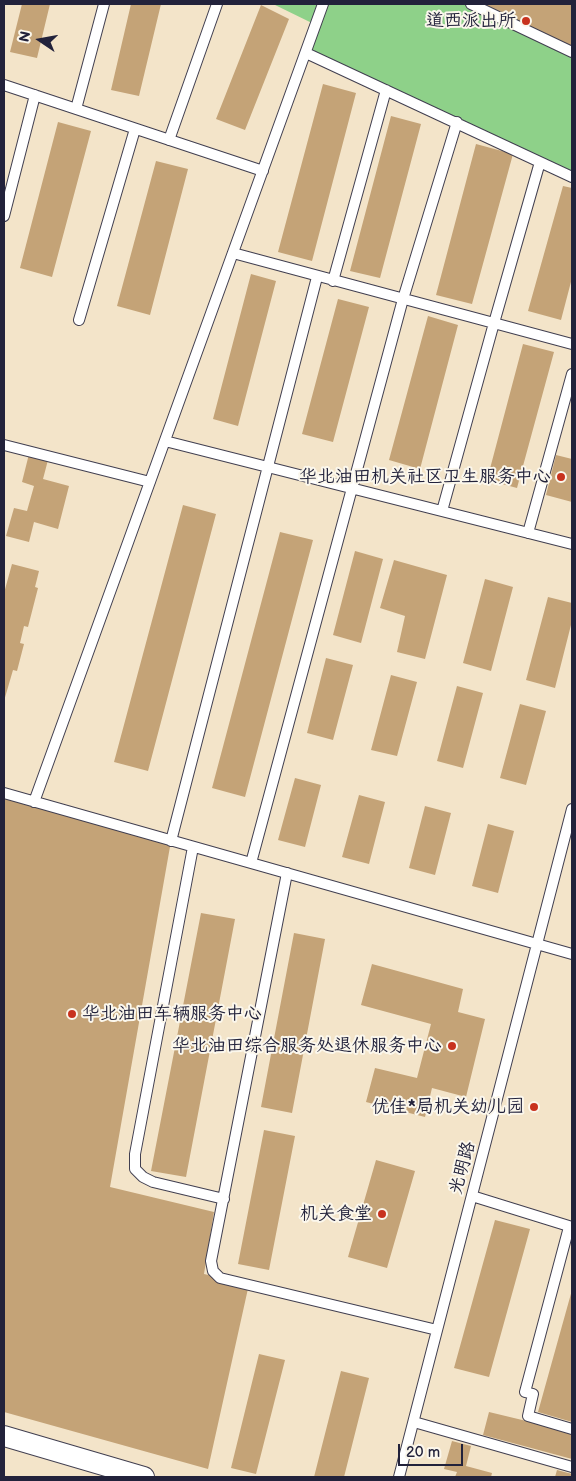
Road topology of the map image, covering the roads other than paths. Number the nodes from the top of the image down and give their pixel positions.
1 (104, 4) edge
2 (217, 4) edge
3 (323, 4) edge
4 (471, 4) edge
5 (306, 52) junction
6 (572, 52) edge
7 (4, 85) edge
8 (386, 90) junction
9 (34, 95) junction
10 (76, 109) junction
11 (457, 122) junction
12 (135, 129) junction
13 (169, 140) junction
14 (540, 162) junction
15 (263, 171) junction
16 (572, 177) edge
17 (4, 216) edge
18 (233, 254) junction
19 (317, 277) junction
20 (333, 281) junction
21 (403, 299) junction
22 (79, 320) dead end
23 (494, 323) junction
24 (572, 344) edge
25 (572, 374) edge
26 (164, 441) junction
27 (4, 445) edge
28 (267, 467) junction
29 (150, 482) junction
30 (353, 488) junction
31 (442, 511) junction
32 (528, 533) junction
33 (572, 544) edge
34 (4, 793) edge
35 (34, 802) junction
36 (572, 809) edge
37 (171, 841) junction
38 (193, 847) junction
39 (251, 863) junction
40 (287, 873) junction
41 (538, 945) junction
42 (572, 954) edge
43 (472, 1196) junction
44 (224, 1199) junction
45 (570, 1227) edge
46 (437, 1330) junction
47 (414, 1422) junction
48 (572, 1429) edge
49 (4, 1436) edge
50 (572, 1467) edge
51 (144, 1477) edge
52 (399, 1477) edge

1 - 10 lane
2 - 13 lane
3 - 5 lane
4 - 6 lane
5 - 8 lane
5 - 15 lane
7 - 9 lane
8 - 11 lane
8 - 20 lane
9 - 10 lane
9 - 17 lane
10 - 12 lane
11 - 14 lane
11 - 21 lane
12 - 13 lane
12 - 22 lane
13 - 15 lane
14 - 16 lane
14 - 23 lane
15 - 18 lane
18 - 19 lane
18 - 26 lane
19 - 20 lane
19 - 28 lane
20 - 21 lane
21 - 23 lane
21 - 30 lane
23 - 24 lane
23 - 31 lane
25 - 32 lane
26 - 28 lane
26 - 29 lane
27 - 29 lane
28 - 30 lane
28 - 37 lane
29 - 35 lane
30 - 31 lane
30 - 39 lane
31 - 32 lane
32 - 33 lane
34 - 35 lane
35 - 37 lane
36 - 41 lane, 光明路
37 - 38 lane
38 - 39 lane
38 - 44 lane
39 - 40 lane
40 - 41 lane
40 - 44 lane
41 - 42 lane
41 - 43 lane, 光明路
43 - 45 lane
43 - 46 lane, 光明路
44 - 46 lane
45 - 48 lane
46 - 47 lane, 光明路
47 - 50 lane
47 - 52 lane, 光明路
49 - 51 street

